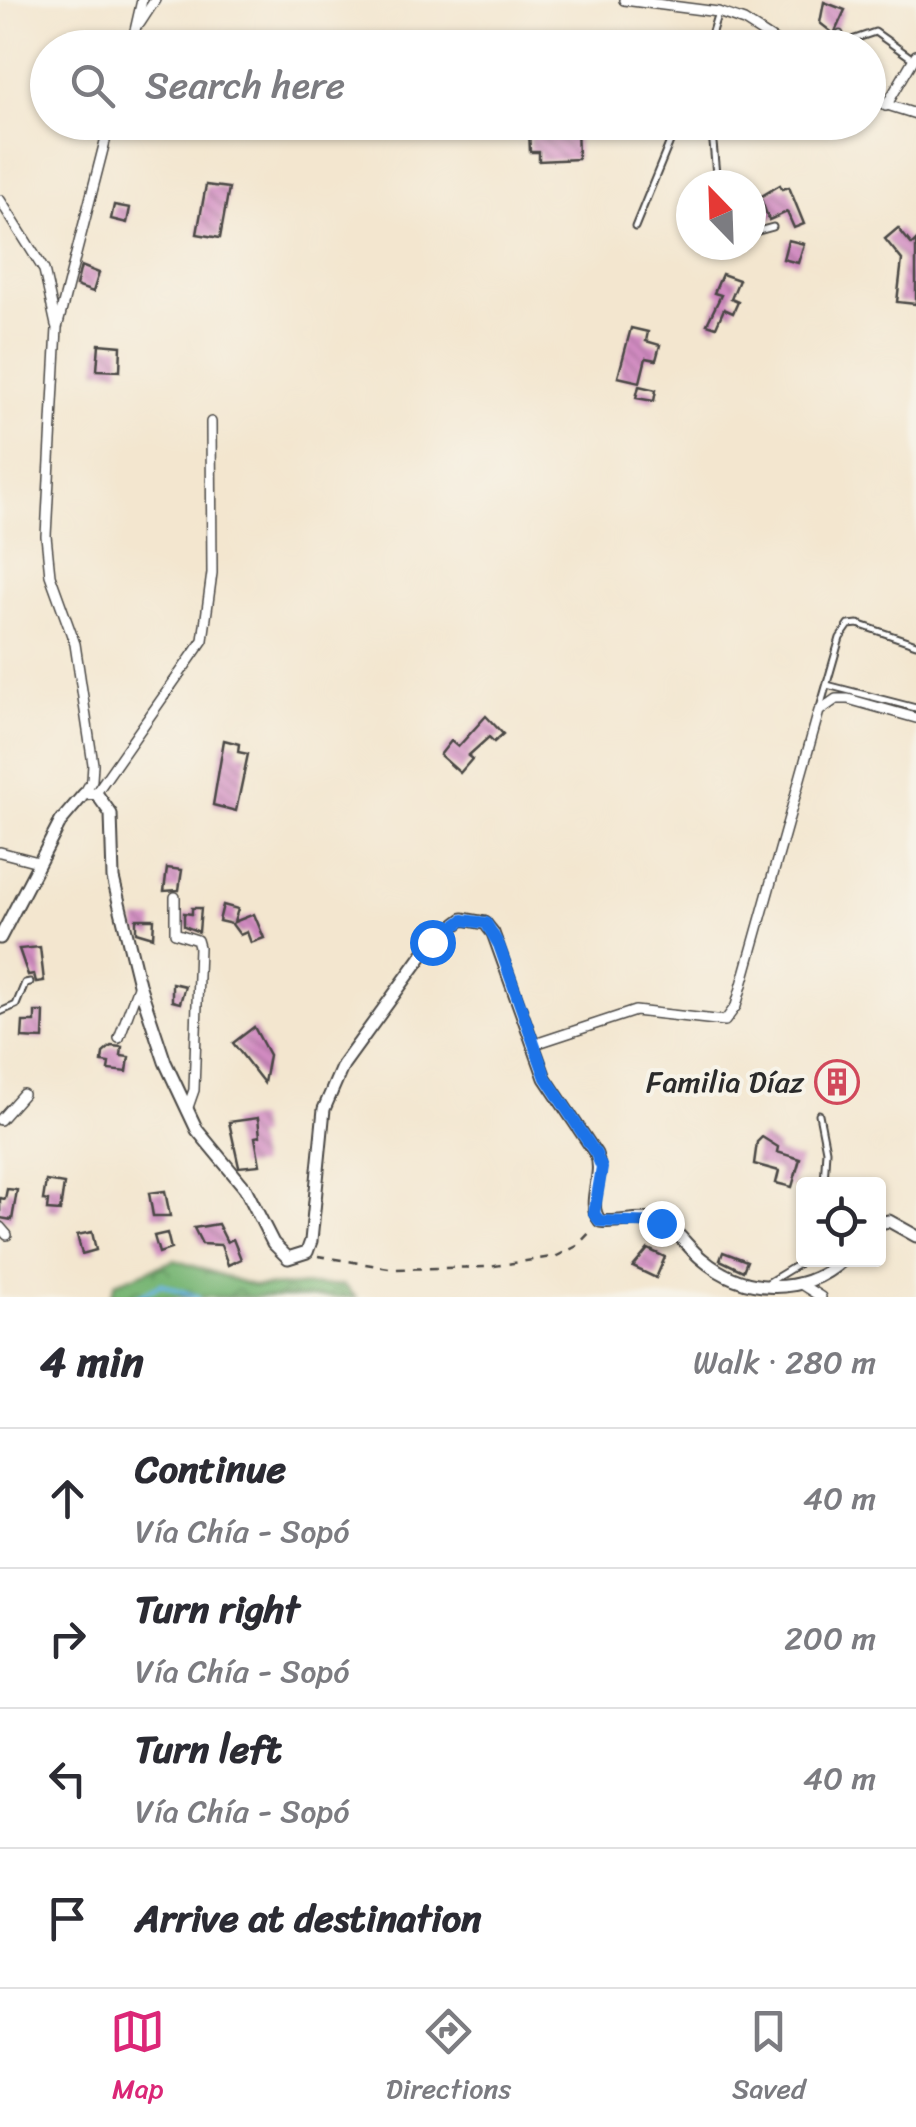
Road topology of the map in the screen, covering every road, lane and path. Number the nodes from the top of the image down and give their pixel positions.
1 (142, 0) edge
2 (155, 0) edge
3 (624, 0) edge
4 (718, 12) junction
5 (136, 28) joint
6 (712, 30) edge
7 (758, 30) edge
8 (886, 39) edge
9 (914, 58) edge
10 (886, 106) joint
11 (916, 114) edge
12 (105, 140) edge
13 (671, 140) edge
14 (713, 140) edge
15 (716, 170) edge
16 (0, 200) edge
17 (635, 227) dead end
18 (773, 227) dead end
19 (766, 229) edge
20 (57, 328) junction
21 (212, 422) dead end
22 (916, 644) edge
23 (827, 684) junction
24 (916, 708) edge
25 (819, 711) junction
26 (916, 718) edge
27 (90, 794) junction
28 (0, 852) edge
29 (38, 862) junction
30 (175, 897) dead end
31 (0, 938) edge
32 (30, 982) dead end
33 (139, 984) junction
34 (0, 1012) edge
35 (119, 1038) dead end
36 (532, 1045) junction
37 (24, 1094) dead end
38 (187, 1110) junction
39 (819, 1114) dead end
40 (0, 1120) edge
41 (824, 1177) edge
42 (600, 1221) junction
43 (886, 1222) edge
44 (916, 1236) edge
45 (307, 1252) junction
46 (796, 1266) edge
47 (833, 1267) edge
48 (798, 1284) junction
49 (758, 1288) junction
50 (821, 1297) edge

1 - 5 street
2 - 5 street
3 - 4 street
4 - 6 lane
4 - 7 street
8 - 9 lane
9 - 10 street
10 - 11 street
12 - 20 street
13 - 17 lane
14 - 15 lane
16 - 20 street
18 - 19 lane
20 - 27 street
21 - 27 street
22 - 23 lane
23 - 24 lane
23 - 25 lane
25 - 26 street
25 - 36 street
27 - 29 street
27 - 33 street
28 - 29 street
29 - 31 street
30 - 38 street
32 - 34 lane
33 - 35 street
33 - 38 street
36 - 42 street
36 - 45 street
37 - 40 street
38 - 45 street
39 - 41 lane
42 - 45 path
42 - 49 street
43 - 44 street
46 - 49 lane
47 - 48 street
48 - 49 street
48 - 50 street

